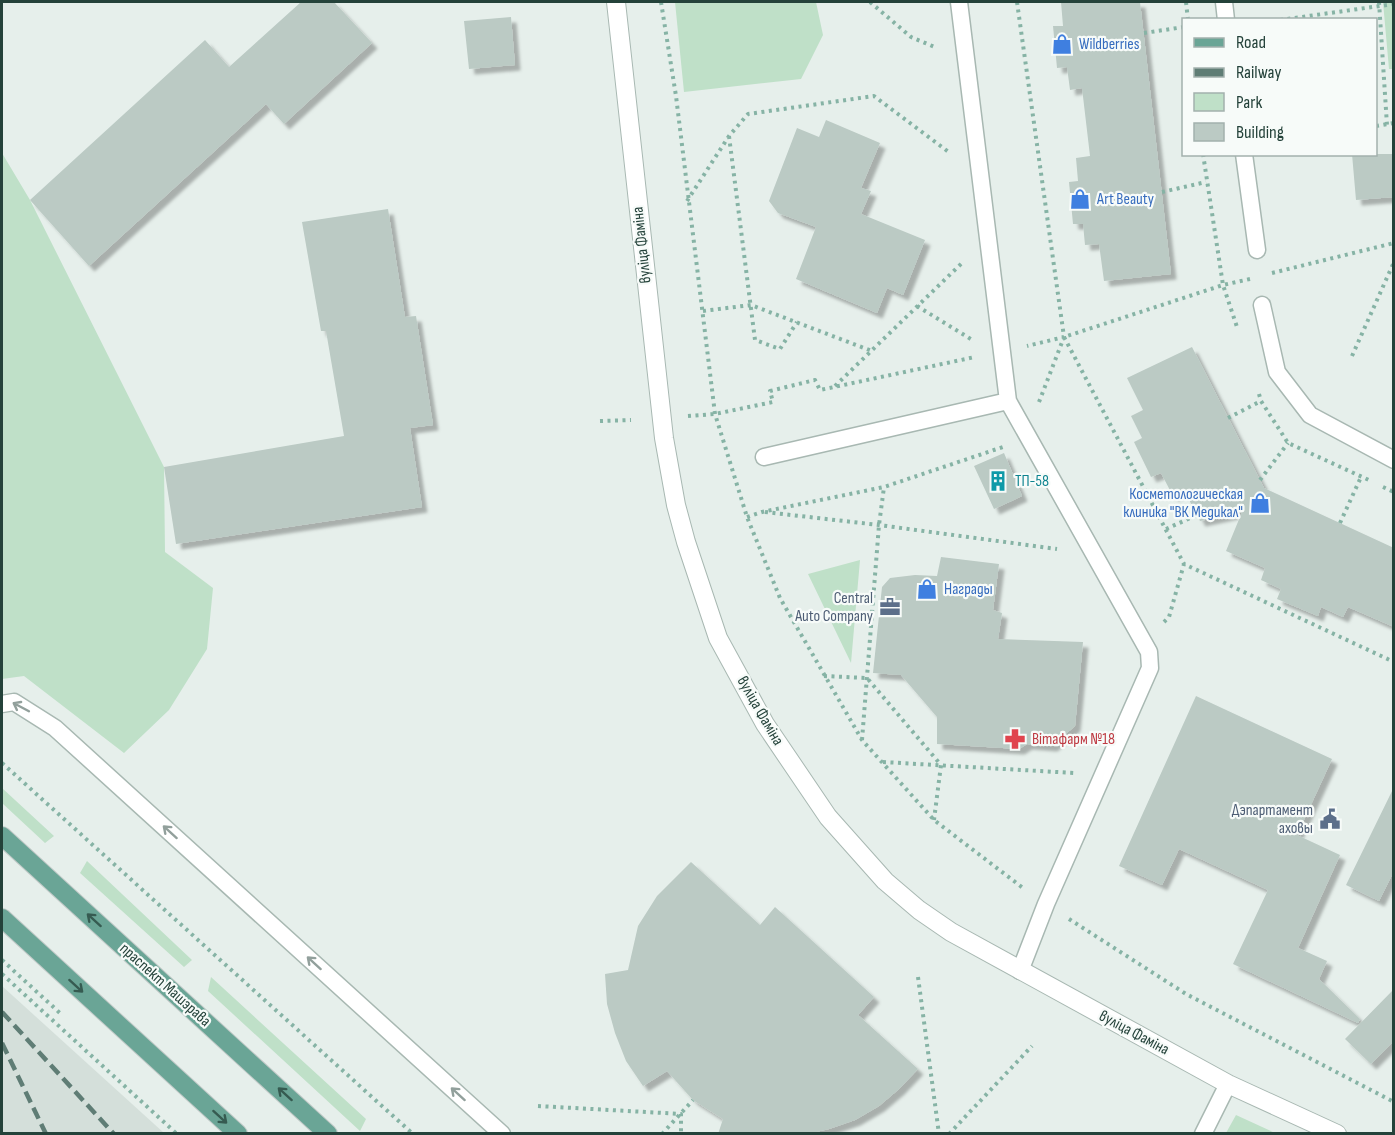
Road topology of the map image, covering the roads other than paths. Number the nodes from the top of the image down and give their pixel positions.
1 (616, 2) edge
2 (959, 2) edge
3 (1224, 2) edge
4 (1226, 18) edge
5 (1244, 156) edge
6 (1257, 250) dead end
7 (1262, 305) dead end
8 (1008, 401) junction
9 (764, 457) dead end
10 (1394, 460) edge
11 (2, 704) edge
12 (2, 836) edge
13 (2, 918) edge
14 (1020, 971) junction
15 (1228, 1084) junction
16 (238, 1134) edge
17 (328, 1134) edge
18 (502, 1134) edge
19 (1203, 1134) edge
20 (1337, 1134) edge

1 - 14 street, вуліца Фаміна
2 - 8 lane
3 - 4 lane
5 - 6 lane
7 - 10 lane
8 - 9 lane
8 - 14 lane
18 -> 11 lane
17 -> 12 main road, праспект Машэрава
13 -> 16 main road
14 - 15 street, вуліца Фаміна
15 - 19 lane
15 - 20 street, вуліца Фаміна

